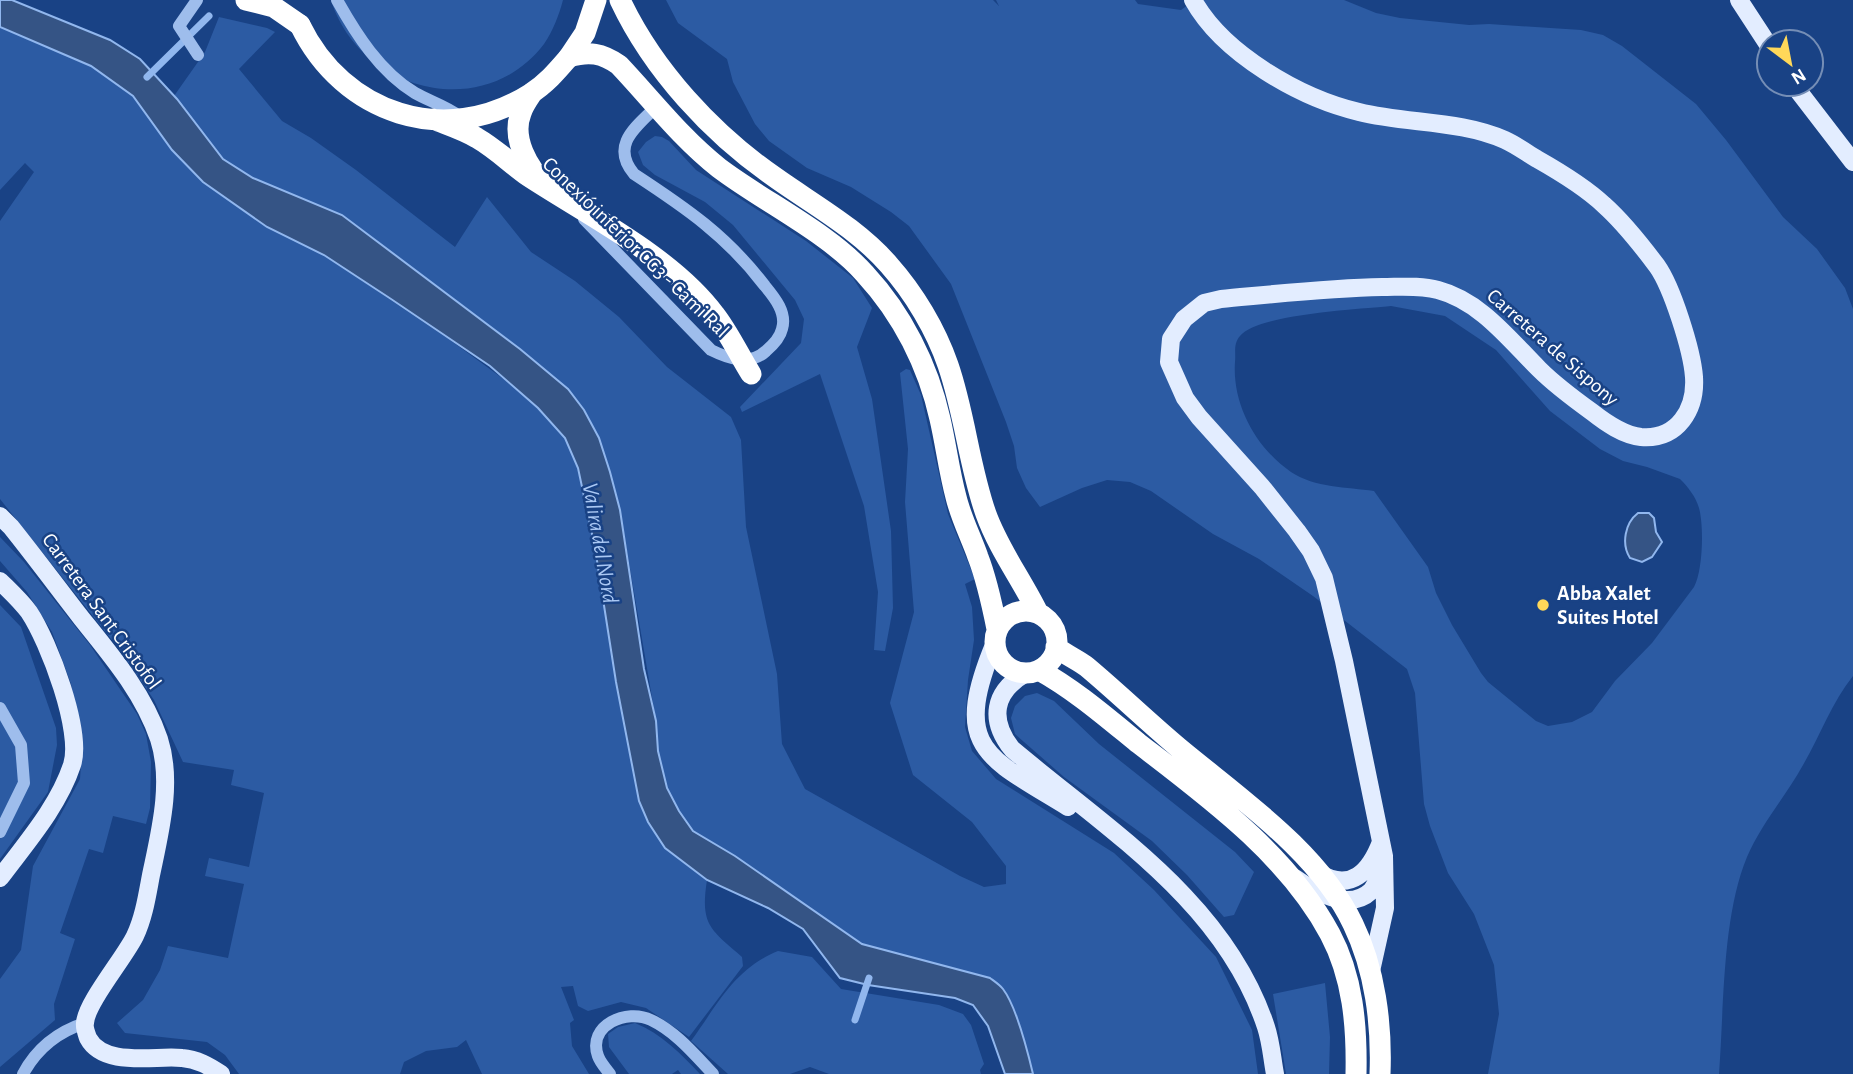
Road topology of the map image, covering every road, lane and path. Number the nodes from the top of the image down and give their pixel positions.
1 (246, 0) edge
2 (293, 0) edge
3 (337, 0) edge
4 (596, 0) edge
5 (620, 0) edge
6 (1194, 0) edge
7 (1740, 0) edge
8 (194, 4) edge
9 (300, 25) junction
10 (1758, 28) edge
11 (198, 55) dead end
12 (569, 57) junction
13 (532, 93) junction
14 (1804, 98) edge
15 (656, 107) junction
16 (433, 120) junction
17 (1853, 162) edge
18 (552, 191) junction
19 (751, 374) dead end
20 (0, 516) edge
21 (0, 581) edge
22 (1025, 587) junction
23 (1038, 613) junction
24 (996, 637) junction
25 (1056, 647) junction
26 (1085, 665) junction
27 (1032, 671) junction
28 (0, 708) edge
29 (0, 832) edge
30 (1381, 842) junction
31 (1139, 852) junction
32 (1385, 864) junction
33 (1316, 871) junction
34 (1289, 874) junction
35 (0, 878) edge
36 (1339, 900) junction
37 (1371, 971) junction
38 (85, 1023) junction
39 (23, 1074) edge
40 (221, 1074) edge
41 (610, 1074) edge
42 (713, 1074) edge
43 (1275, 1074) edge
44 (1356, 1074) edge
45 (1380, 1074) edge

1 - 9 highway
2 - 9 highway
3 - 15 street, Conexió inferior CG3 - Cami Ral
4 - 12 highway
5 - 22 highway
6 - 30 main road, Carretera de Sispony
7 - 10 main road
8 - 11 street
9 - 16 highway, bridge
12 - 13 highway, bridge
12 - 15 highway
13 - 16 highway, bridge
13 - 18 highway, bridge
14 - 17 main road
15 - 24 highway
16 - 18 highway, bridge
18 - 19 highway, bridge
20 - 38 main road, Carretera Sant Cristofol
21 - 35 main road
22 - 23 highway
22 - 26 highway
23 - 24 highway
23 - 25 highway
24 - 27 highway
24 - 31 main road
25 - 26 highway
25 - 27 highway
26 - 33 highway
27 - 31 main road
27 - 34 highway
28 - 29 street
30 - 32 main road, Carretera de Sispony
30 - 33 main road
31 - 43 main road
32 - 36 main road
32 - 37 main road, Carretera de Sispony
33 - 36 highway
34 - 36 main road
34 - 44 highway
36 - 37 highway
37 - 45 highway
38 - 39 street
38 - 40 main road
41 - 42 street

